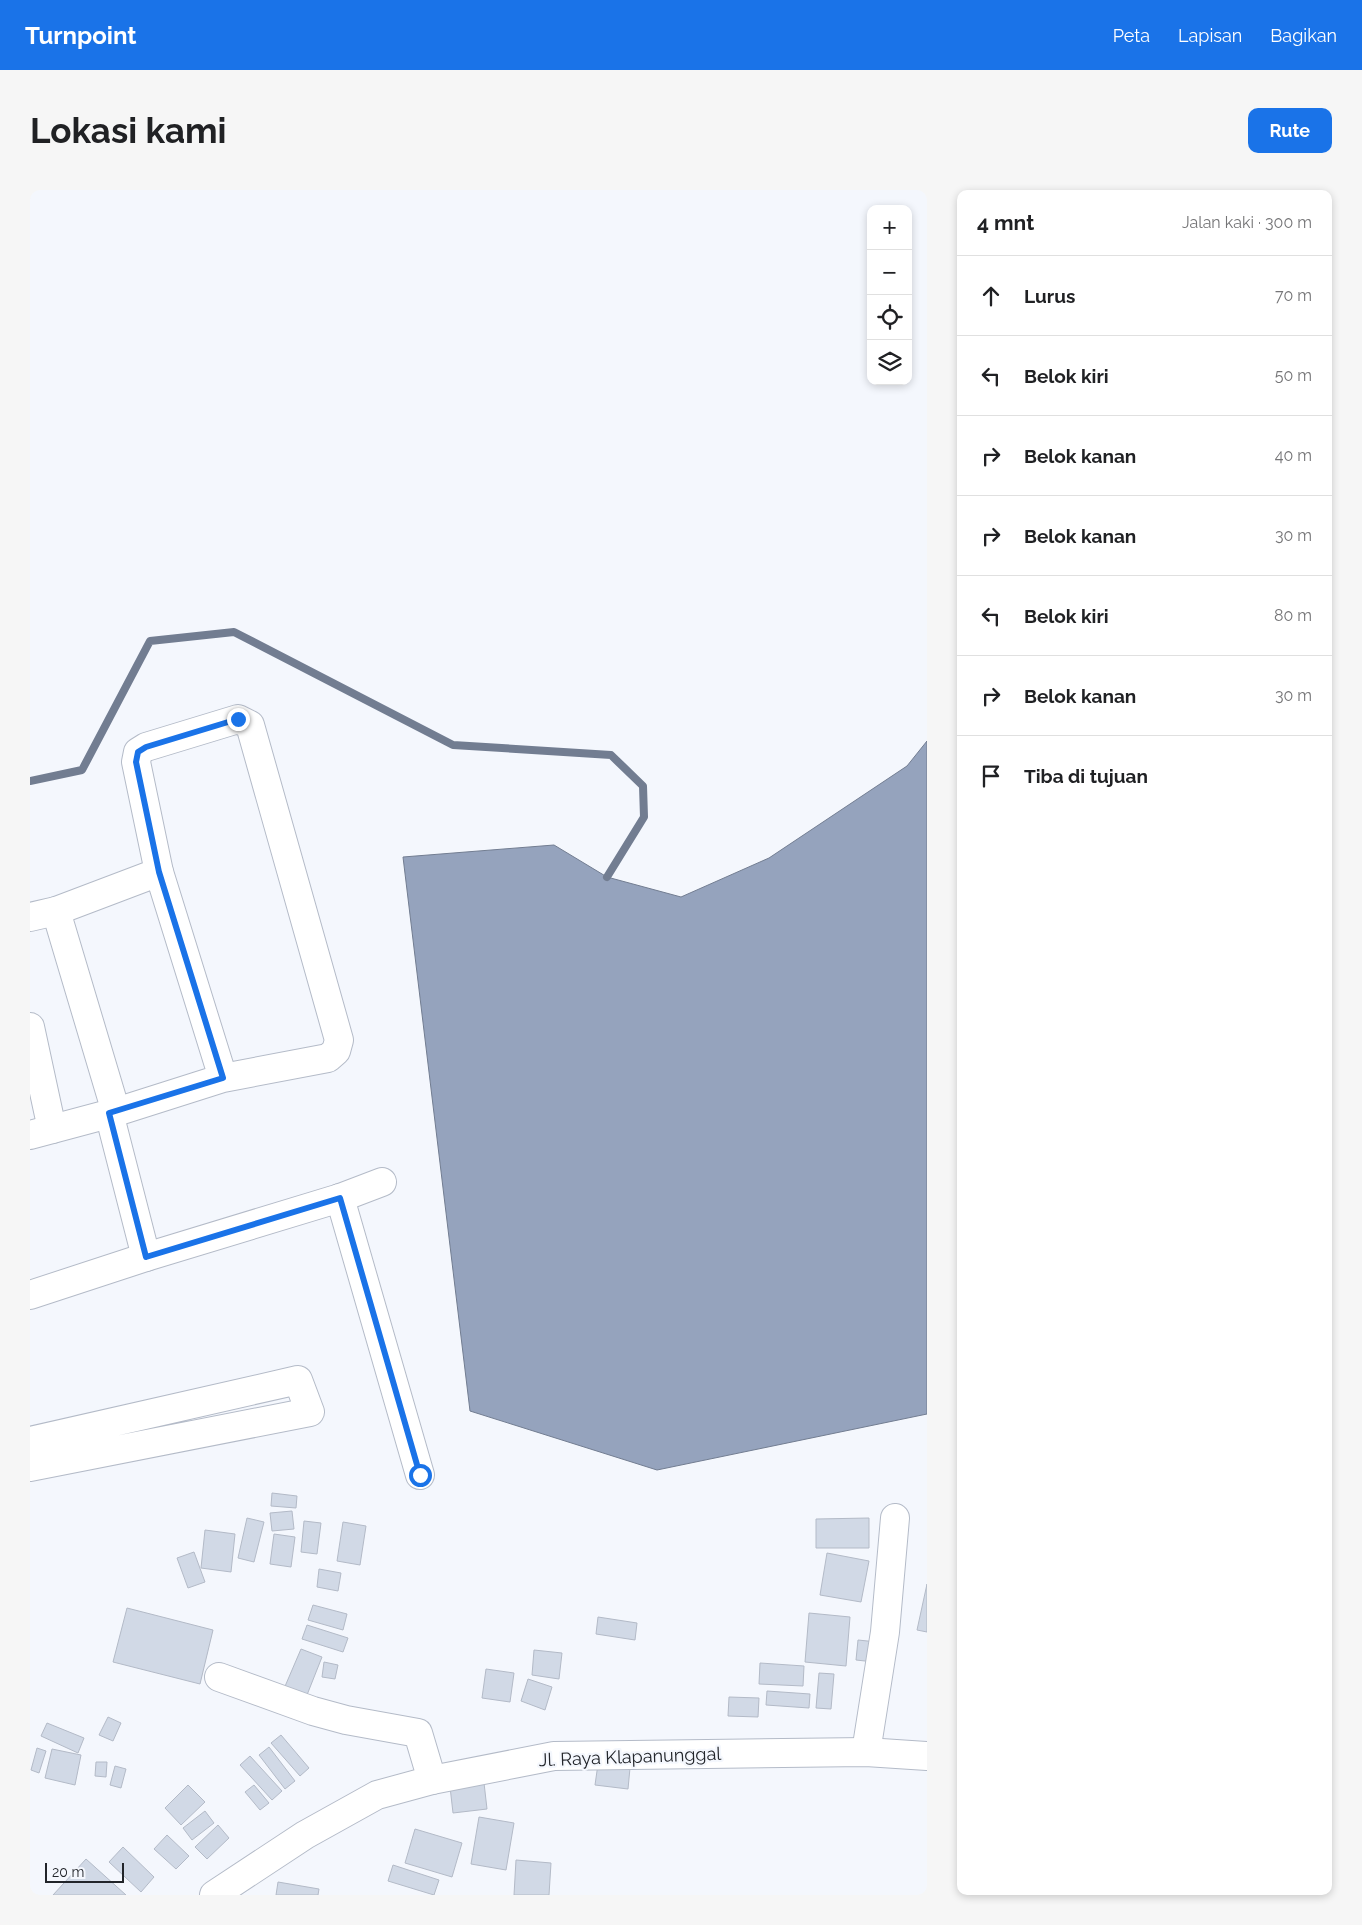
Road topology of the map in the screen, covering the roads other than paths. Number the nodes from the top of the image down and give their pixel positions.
1 (159, 872) junction
2 (56, 911) junction
3 (30, 917) edge
4 (30, 1027) edge
5 (223, 1078) junction
6 (112, 1112) junction
7 (41, 1132) edge
8 (382, 1182) dead end
9 (340, 1198) junction
10 (146, 1257) junction
11 (30, 1295) edge
12 (32, 1454) edge
13 (420, 1475) dead end
14 (895, 1518) dead end
15 (219, 1677) dead end
16 (866, 1752) junction
17 (927, 1756) edge
18 (432, 1780) junction
19 (214, 1895) edge

1 - 2 street
1 - 5 street
1 - 5 street
2 - 3 street
2 - 6 street
4 - 7 street
5 - 6 street
6 - 7 street
6 - 10 street
8 - 9 street
9 - 10 street
9 - 13 street
10 - 11 street
12 - 12 street
14 - 16 street
15 - 18 street
16 - 17 street, Jl. Raya Klapanunggal
16 - 18 street, Jl. Raya Klapanunggal
18 - 19 street, Jl. Raya Klapanunggal

